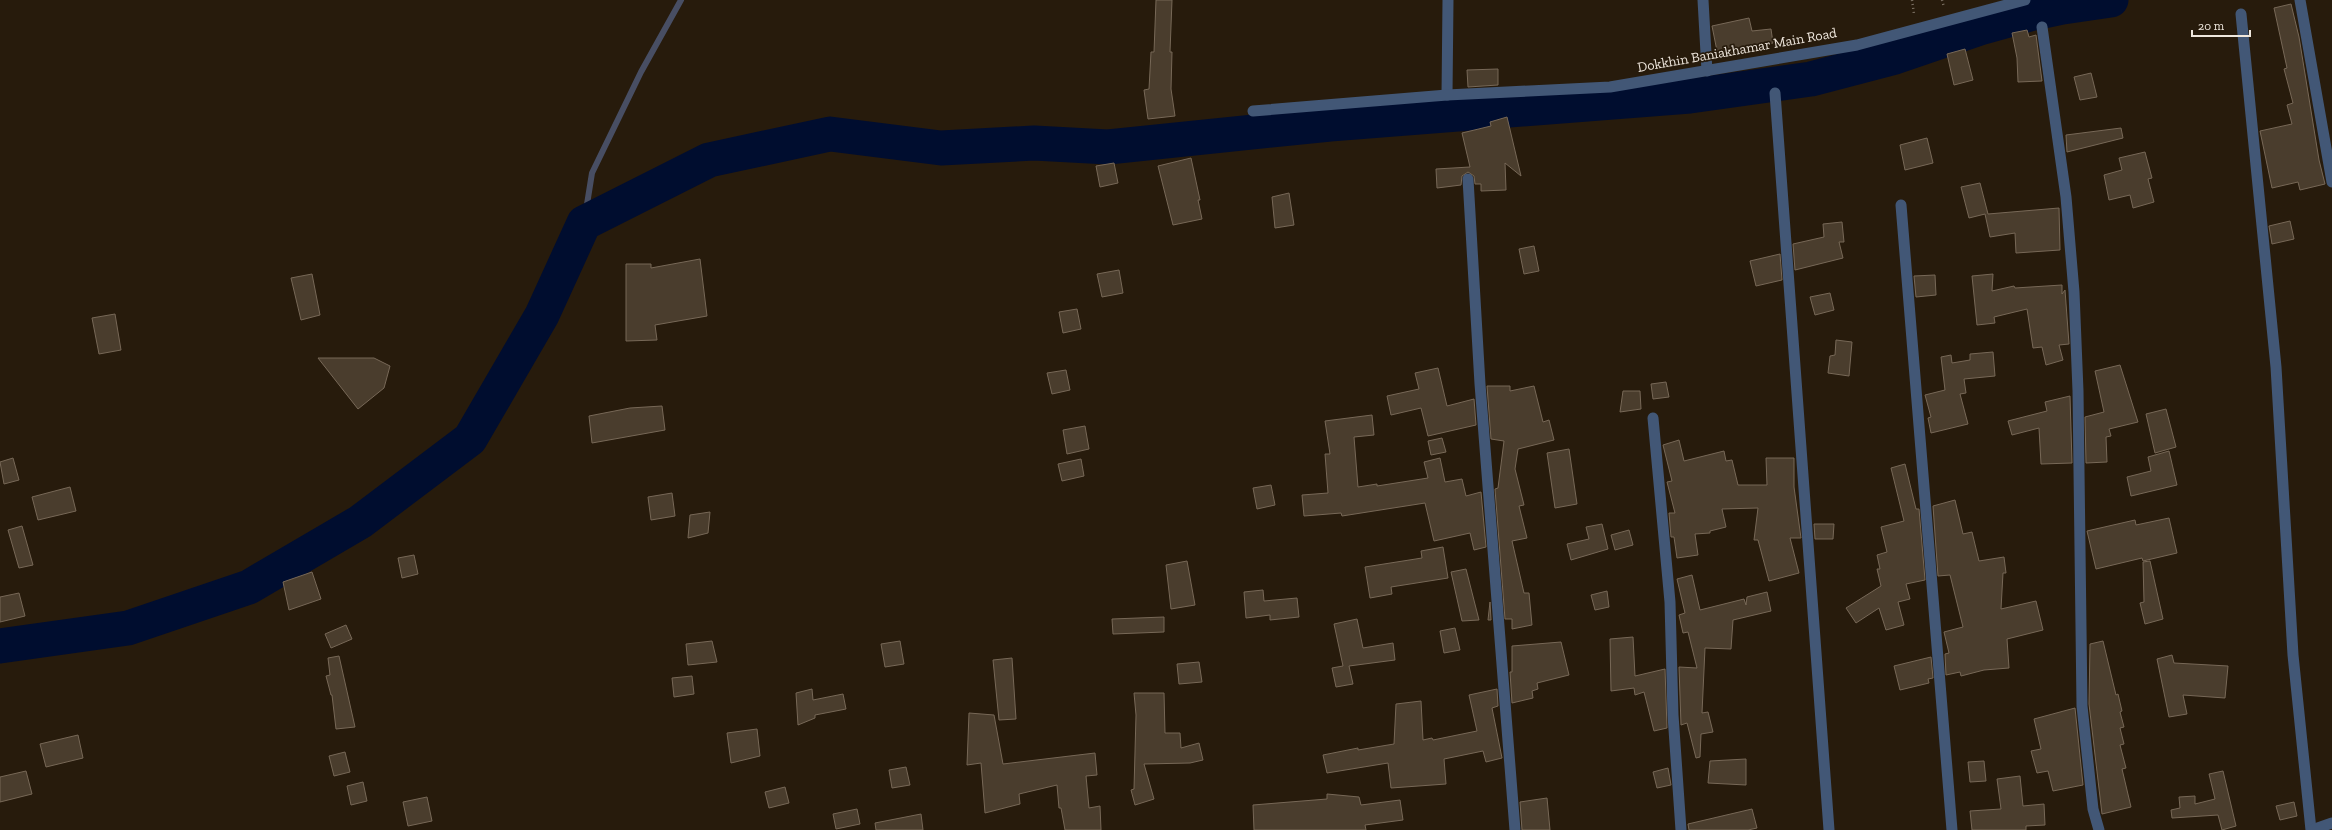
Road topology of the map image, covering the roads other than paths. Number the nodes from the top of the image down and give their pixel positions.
1 (1448, 0) edge
2 (1703, 0) edge
3 (2025, 0) edge
4 (2300, 0) edge
5 (2241, 14) dead end
6 (2042, 27) dead end
7 (1707, 71) junction
8 (1775, 93) dead end
9 (1447, 95) junction
10 (1254, 111) dead end
11 (1468, 179) dead end
12 (2332, 182) edge
13 (1901, 205) dead end
14 (1653, 418) dead end
15 (2332, 823) edge
16 (1515, 830) edge
17 (1681, 830) edge
18 (1829, 830) edge
19 (1952, 830) edge
20 (2099, 830) edge
21 (2311, 830) edge

1 - 9 street
2 - 7 street
3 - 7 street, Dokkhin Baniakhamar Main Road
4 - 12 street
5 - 21 street
6 - 20 street
7 - 9 street, Dokkhin Baniakhamar Main Road
8 - 18 street
9 - 10 street, Dokkhin Baniakhamar Main Road
11 - 16 street
13 - 19 street
14 - 17 street
15 - 21 street

